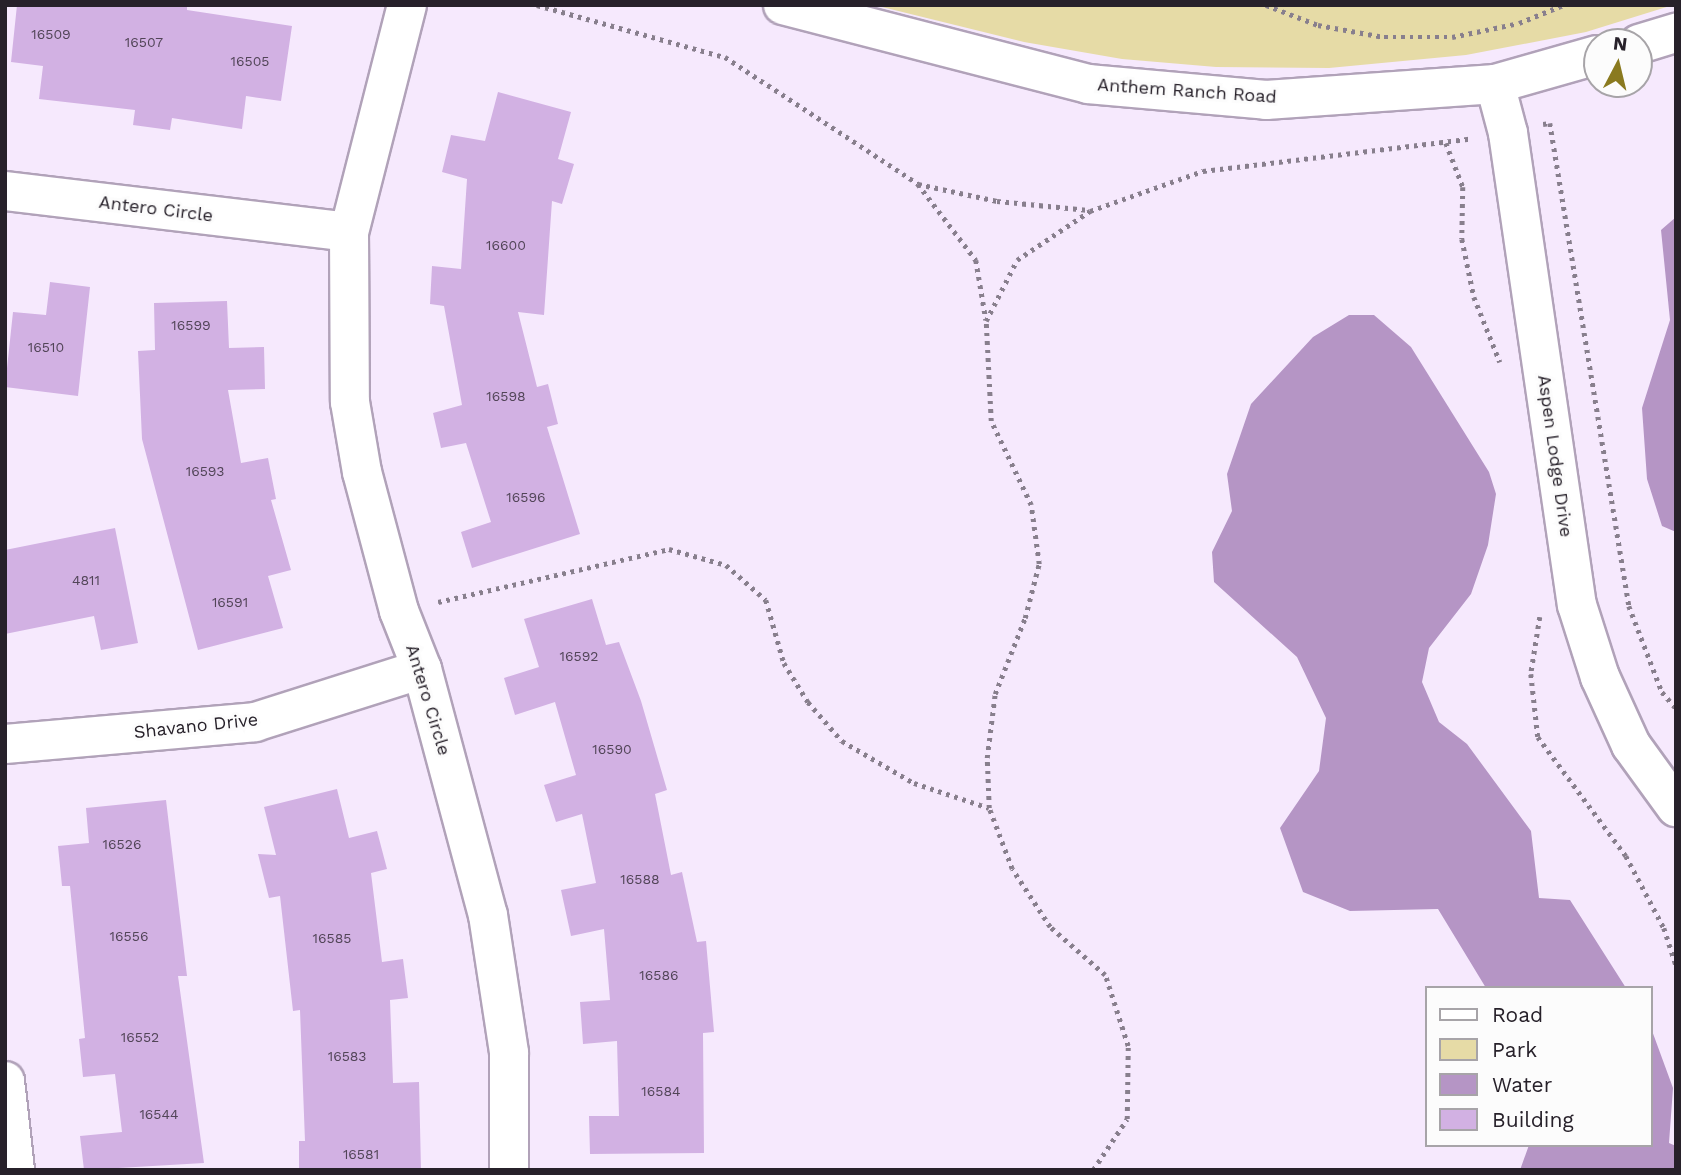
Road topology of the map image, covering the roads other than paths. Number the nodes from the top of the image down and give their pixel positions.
1 (407, 5) edge
2 (783, 5) edge
3 (1676, 33) edge
4 (1653, 40) edge
5 (1583, 59) edge
6 (1494, 84) junction
7 (5, 191) edge
8 (349, 232) junction
9 (422, 669) junction
10 (5, 744) edge
11 (1676, 807) edge
12 (5, 1081) edge
13 (15, 1170) edge
14 (509, 1170) edge

1 - 8 street, Antero Circle
2 - 6 street, Anthem Ranch Road
3 - 4 street
5 - 6 street, Anthem Ranch Road
6 - 11 street, Aspen Lodge Drive
7 - 8 street, Antero Circle
8 - 9 street, Antero Circle
9 - 10 street, Shavano Drive
9 - 14 street, Antero Circle
12 - 13 street

